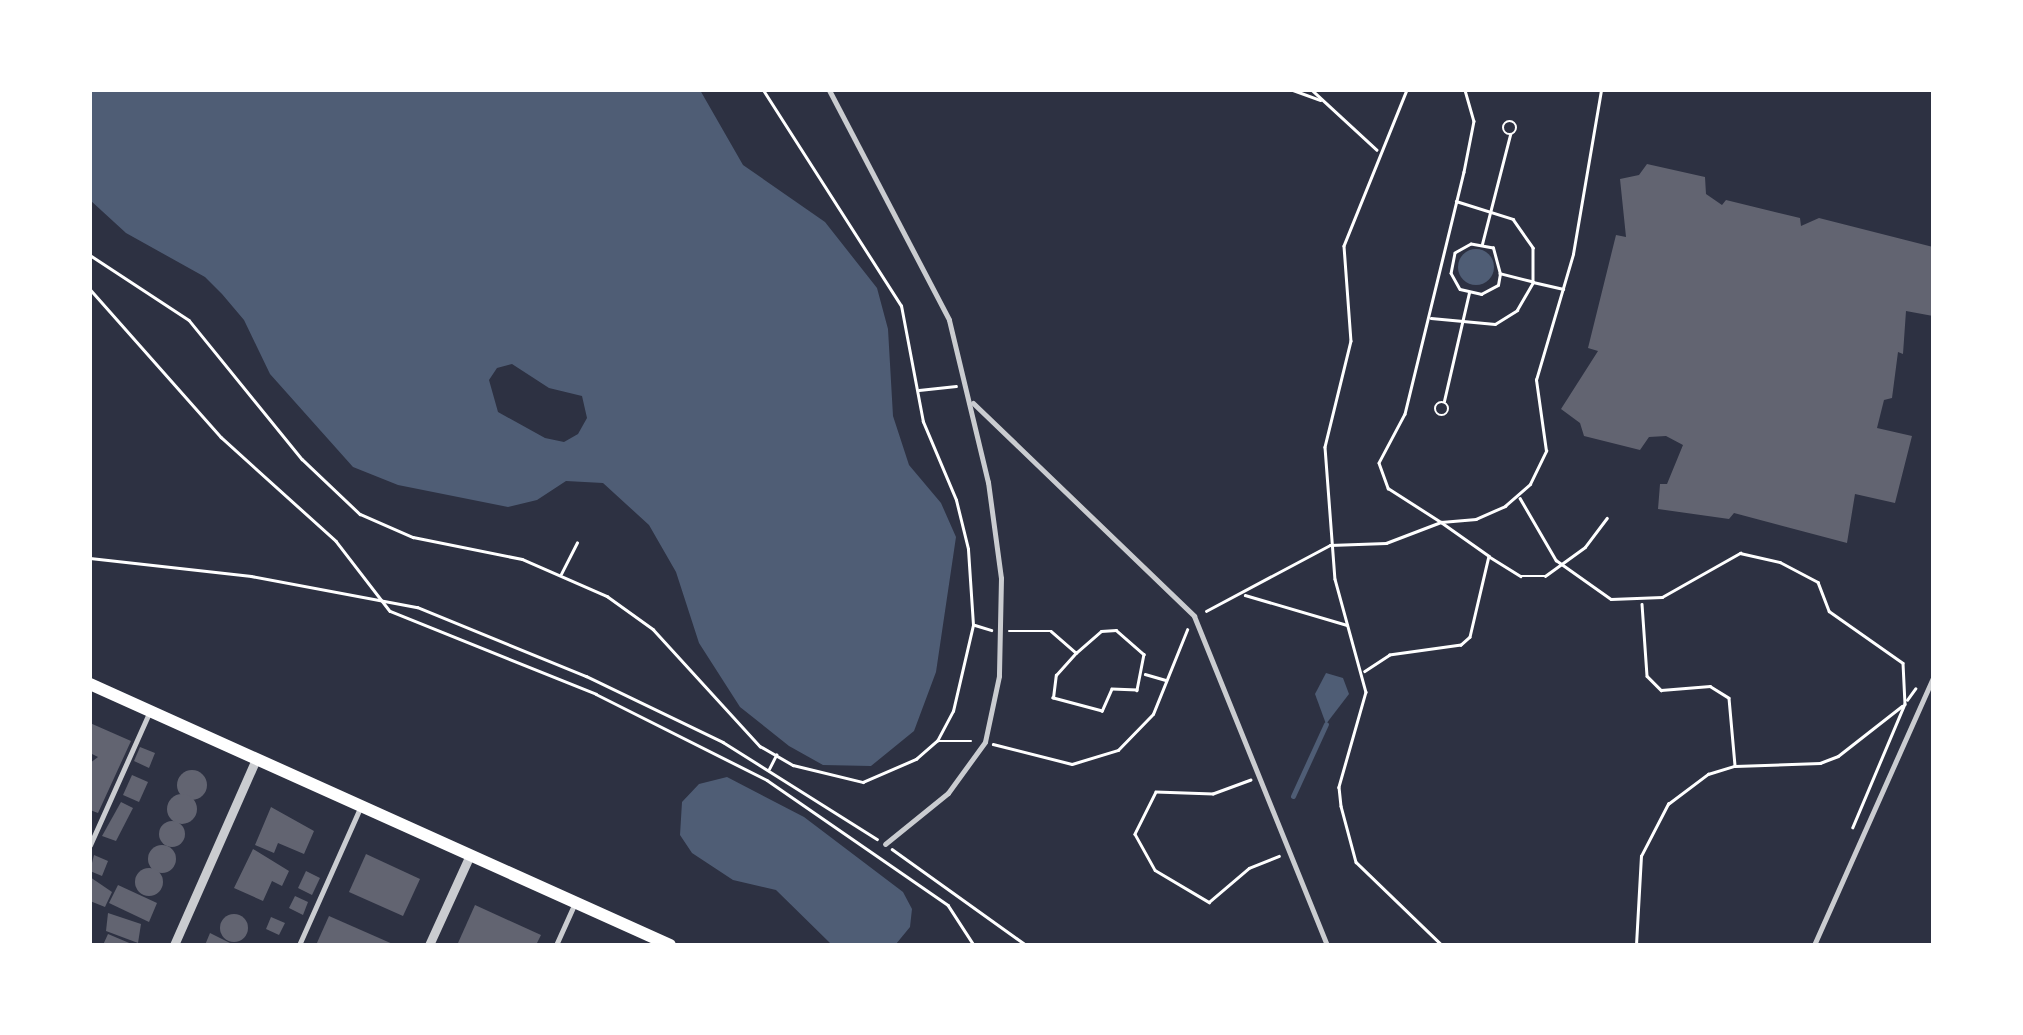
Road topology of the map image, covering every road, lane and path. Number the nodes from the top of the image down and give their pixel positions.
1 (763, 90) edge
2 (829, 90) edge
3 (1294, 90) edge
4 (1312, 90) edge
5 (1408, 90) edge
6 (1466, 90) edge
7 (1602, 90) edge
8 (1323, 100) junction
9 (1510, 135) dead end
10 (1378, 152) junction
11 (1456, 200) junction
12 (1489, 208) junction
13 (1482, 246) junction
14 (90, 255) edge
15 (1442, 260) junction
16 (1453, 263) junction
17 (1500, 274) junction
18 (1533, 282) junction
19 (90, 289) edge
20 (1564, 289) junction
21 (1469, 292) junction
22 (1428, 318) junction
23 (1460, 325) junction
24 (966, 384) junction
25 (918, 390) junction
26 (971, 401) junction
27 (1444, 402) dead end
28 (1520, 497) junction
29 (1607, 518) dead end
30 (1441, 522) junction
31 (577, 543) dead end
32 (1489, 556) junction
33 (90, 558) edge
34 (1561, 564) junction
35 (561, 575) junction
36 (1244, 594) dead end
37 (380, 596) junction
38 (1642, 602) junction
39 (973, 625) junction
40 (1348, 626) junction
41 (1000, 630) junction
42 (1076, 653) junction
43 (1364, 672) junction
44 (1144, 674) junction
45 (1933, 678) edge
46 (1168, 680) dead end
47 (90, 684) edge
48 (1926, 694) junction
49 (1905, 704) junction
50 (150, 711) junction
51 (937, 741) junction
52 (985, 742) junction
53 (776, 755) junction
54 (256, 759) junction
55 (1735, 766) junction
56 (768, 770) junction
57 (1256, 777) junction
58 (361, 806) junction
59 (1853, 834) dead end
60 (885, 844) junction
61 (90, 845) edge
62 (1288, 851) junction
63 (470, 855) junction
64 (576, 902) junction
65 (174, 945) edge
66 (299, 945) edge
67 (430, 945) edge
68 (556, 945) edge
69 (670, 945) edge
70 (974, 945) edge
71 (1026, 945) edge
72 (1327, 945) edge
73 (1442, 945) edge
74 (1636, 945) edge
75 (1814, 945) edge

1 - 25 path
2 - 24 lane
3 - 8 path
4 - 8 path
5 - 10 path
6 - 11 path
7 - 20 path
8 - 10 path
9 - 12 path
10 - 40 path
11 - 12 path
11 - 15 path
12 - 13 path
12 - 18 path
13 - 16 path
13 - 17 path
14 - 35 path
15 - 16 path
15 - 22 path
16 - 21 path
17 - 18 path
17 - 21 path
18 - 20 path
18 - 23 path
19 - 37 path
20 - 28 path
21 - 23 path
22 - 23 path
22 - 30 path
23 - 27 path
24 - 25 path
24 - 26 lane
25 - 39 path
26 - 41 lane
26 - 57 lane
28 - 30 path
28 - 34 path
29 - 34 path
30 - 32 path
31 - 35 path
32 - 34 path
32 - 43 path
33 - 37 path
34 - 38 path
35 - 53 path
36 - 40 path
37 - 56 path
37 - 70 path
38 - 49 path
38 - 55 path
39 - 41 path
39 - 51 path
40 - 43 path
41 - 42 path
41 - 52 lane
42 - 44 path
42 - 44 path
43 - 73 path
44 - 46 path
45 - 48 lane
47 - 50 main road
48 - 49 path
48 - 75 lane
49 - 55 path
49 - 59 path
50 - 54 main road
50 - 61 lane
51 - 52 path
51 - 53 path
52 - 60 lane
53 - 56 path
54 - 58 main road
54 - 65 street
55 - 74 path
56 - 60 path
57 - 62 lane
57 - 62 path
58 - 63 main road
58 - 66 lane
60 - 71 path
62 - 72 lane
63 - 64 main road
63 - 67 street
64 - 68 lane
64 - 69 main road

